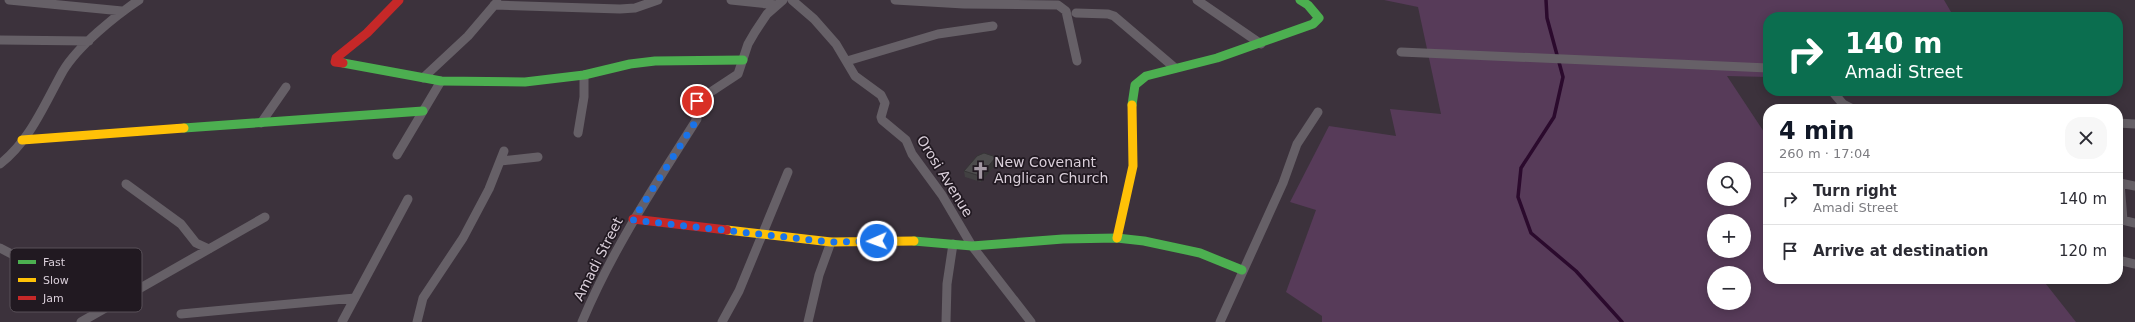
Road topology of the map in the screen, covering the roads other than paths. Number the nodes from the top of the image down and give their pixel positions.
1 (9, 0) edge
2 (139, 0) edge
3 (399, 0) edge
4 (658, 0) edge
5 (731, 0) edge
6 (792, 0) edge
7 (895, 0) edge
8 (1197, 0) edge
9 (1300, 0) edge
10 (780, 2) edge
11 (496, 3) edge
12 (122, 11) junction
13 (1076, 13) dead end
14 (993, 26) dead end
15 (0, 40) edge
16 (89, 41) junction
17 (1261, 44) junction
18 (1401, 52) dead end
19 (743, 60) junction
20 (847, 61) junction
21 (1077, 61) dead end
22 (1176, 68) junction
23 (1763, 68) edge
24 (584, 75) junction
25 (423, 78) junction
26 (441, 81) junction
27 (286, 87) dead end
28 (1836, 96) edge
29 (1843, 104) edge
30 (423, 111) junction
31 (1318, 112) dead end
32 (261, 122) junction
33 (2123, 123) edge
34 (2135, 124) edge
35 (578, 133) dead end
36 (22, 140) junction
37 (504, 151) dead end
38 (0, 154) edge
39 (12, 154) junction
40 (397, 155) dead end
41 (538, 157) dead end
42 (500, 161) junction
43 (0, 164) edge
44 (788, 172) dead end
45 (126, 184) dead end
46 (2123, 184) edge
47 (2135, 186) edge
48 (408, 199) dead end
49 (265, 217) dead end
50 (633, 220) junction
51 (2123, 220) edge
52 (2135, 223) edge
53 (762, 235) junction
54 (1117, 238) junction
55 (830, 242) junction
56 (953, 244) junction
57 (972, 246) junction
58 (0, 248) edge
59 (209, 249) junction
60 (10, 253) edge
61 (2123, 261) edge
62 (2135, 264) edge
63 (1242, 270) junction
64 (142, 287) edge
65 (355, 298) junction
66 (96, 313) edge
67 (181, 314) dead end
68 (81, 322) edge
69 (342, 322) edge
70 (416, 322) edge
71 (582, 322) edge
72 (722, 322) edge
73 (808, 322) edge
74 (946, 322) edge
75 (1031, 322) edge
76 (1220, 322) edge

1 - 12 street
2 - 12 street
3 - 25 street
4 - 11 street
5 - 10 street
6 - 20 street, Orosi Avenue
7 - 21 street
8 - 17 street
9 - 17 street
10 - 19 street, Amadi Street
11 - 25 street
12 - 16 street
13 - 22 street
14 - 20 street
15 - 16 street
16 - 36 street
17 - 22 street
18 - 23 street
19 - 24 street
19 - 50 street, Amadi Street
20 - 57 street, Orosi Avenue
22 - 54 street
24 - 26 street
24 - 35 street
25 - 26 street
26 - 30 street
27 - 32 street
28 - 29 street
30 - 32 street
30 - 40 street
31 - 63 street
32 - 36 street
33 - 34 street
36 - 39 street
37 - 42 street
38 - 39 street
39 - 43 street
41 - 42 street
42 - 70 street
44 - 53 street
45 - 59 street
46 - 47 street
48 - 65 street
49 - 59 street
50 - 53 street
50 - 71 street, Amadi Street
51 - 52 street
53 - 55 street
53 - 72 street
54 - 57 street
54 - 63 street
55 - 56 street
55 - 73 street
56 - 57 street
56 - 74 street
57 - 75 street, Orosi Avenue
58 - 60 street
59 - 64 street
61 - 62 street
63 - 76 street
65 - 67 street
65 - 69 street
66 - 68 street

